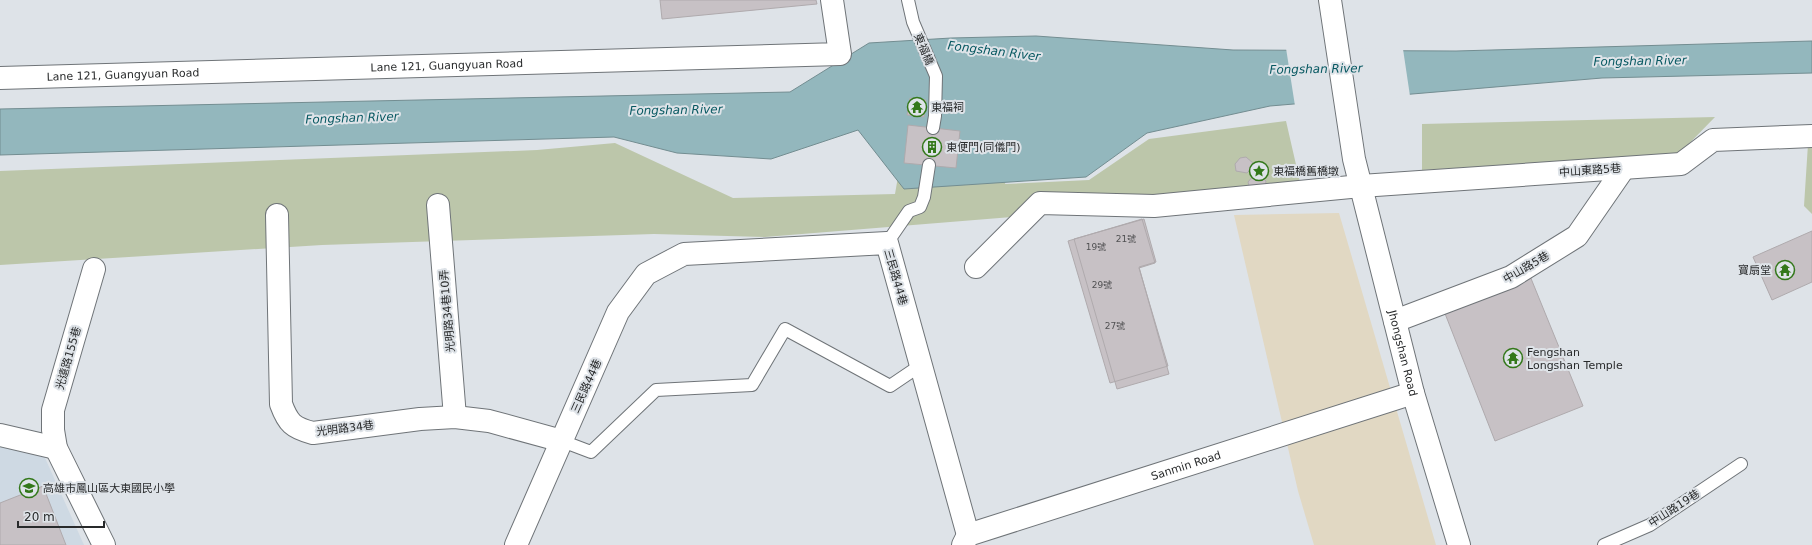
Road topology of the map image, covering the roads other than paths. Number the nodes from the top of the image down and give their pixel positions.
1 (832, 0) edge
2 (908, 0) edge
3 (1330, 0) edge
4 (0, 78) edge
5 (933, 128) dead end
6 (1812, 136) edge
7 (928, 165) dead end
8 (1624, 168) junction
9 (1361, 186) junction
10 (438, 205) dead end
11 (276, 215) dead end
12 (887, 244) junction
13 (976, 267) dead end
14 (94, 269) dead end
15 (1395, 321) junction
16 (921, 365) junction
17 (1413, 393) junction
18 (455, 417) junction
19 (0, 435) edge
20 (562, 441) junction
21 (56, 448) junction
22 (1741, 464) dead end
23 (966, 540) edge
24 (104, 545) edge
25 (516, 545) edge
26 (1459, 545) edge
27 (1604, 545) edge

1 - 4 street, Lane 121, Guangyuan Road
2 - 5 lane, 東福橋
3 - 9 street, Jhongshan Road
6 - 8 street, 中山東路5巷
7 - 12 lane
8 - 9 street, 中山東路5巷
8 - 15 street, 中山路5巷
9 - 13 street, 中山東路5巷
9 - 15 street, Jhongshan Road
10 - 18 street, 光明路34巷10弄
11 - 18 street, 光明路34巷
12 - 16 street, 三民路44巷
12 - 20 street, 三民路44巷
14 - 21 street, 光遠路155巷
15 - 17 street, Jhongshan Road
16 - 20 lane
16 - 23 street, 三民路44巷
17 - 23 street, Sanmin Road
17 - 26 street, Jhongshan Road
18 - 20 street, 光明路34巷
19 - 21 street
20 - 25 street, 三民路44巷
21 - 24 street, 光遠路155巷
22 - 27 lane, 中山路19巷

